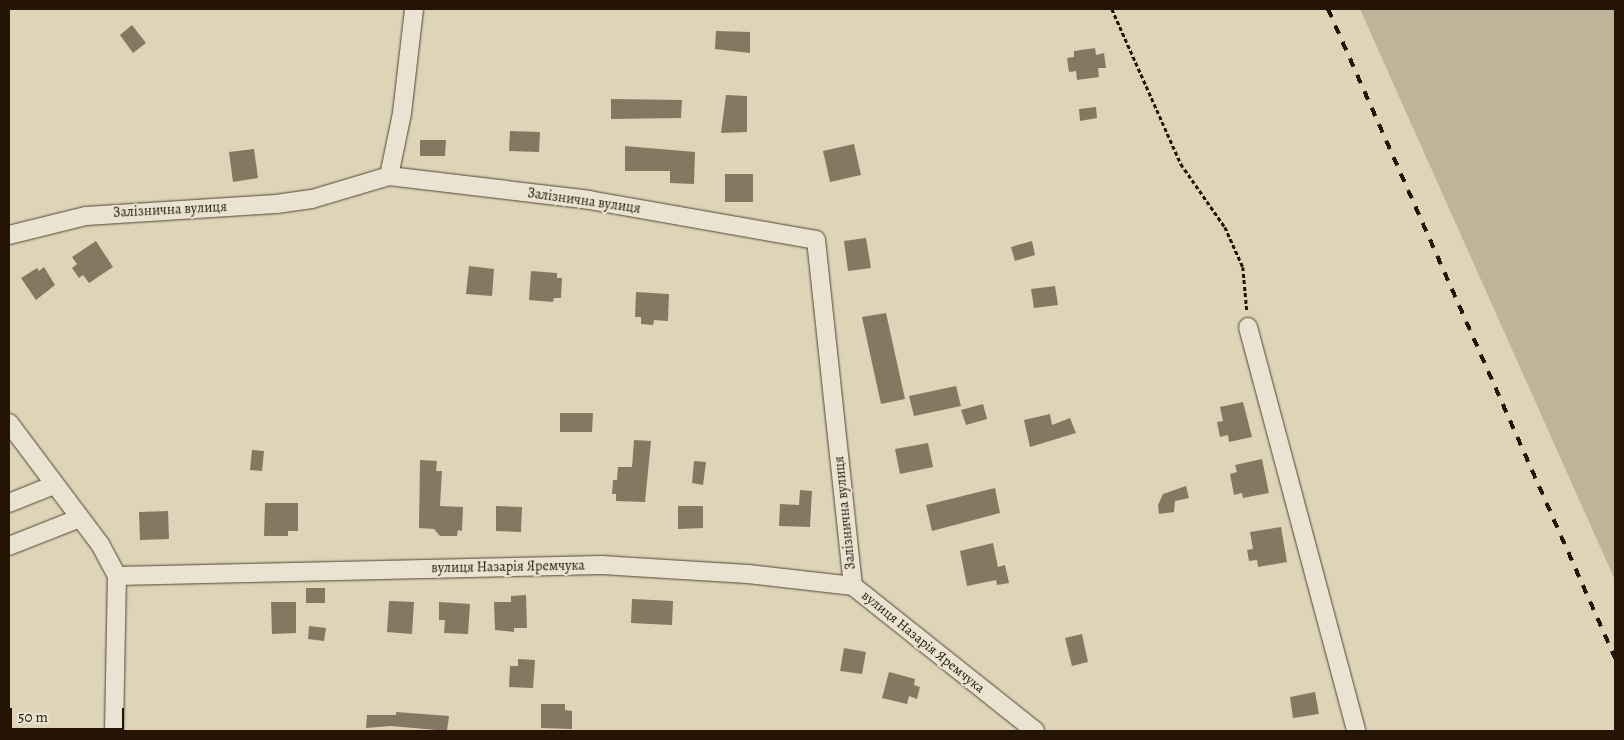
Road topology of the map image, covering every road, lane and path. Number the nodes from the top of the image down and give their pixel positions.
1 (414, 9) edge
2 (1112, 9) edge
3 (389, 176) junction
4 (9, 235) edge
5 (1248, 328) joint
6 (9, 423) edge
7 (54, 484) junction
8 (9, 503) edge
9 (80, 518) junction
10 (9, 546) edge
11 (117, 576) junction
12 (853, 586) junction
13 (114, 731) edge
14 (1035, 731) edge
15 (1356, 731) edge

1 - 3 street
2 - 5 path
3 - 4 street, Залізнична вулиця
3 - 12 street, Залізнична вулиця
5 - 15 street
6 - 7 street
7 - 8 street
7 - 9 street
9 - 10 street
9 - 11 street
11 - 12 street, вулиця Назарія Яремчука
11 - 13 street
12 - 14 street, вулиця Назарія Яремчука

